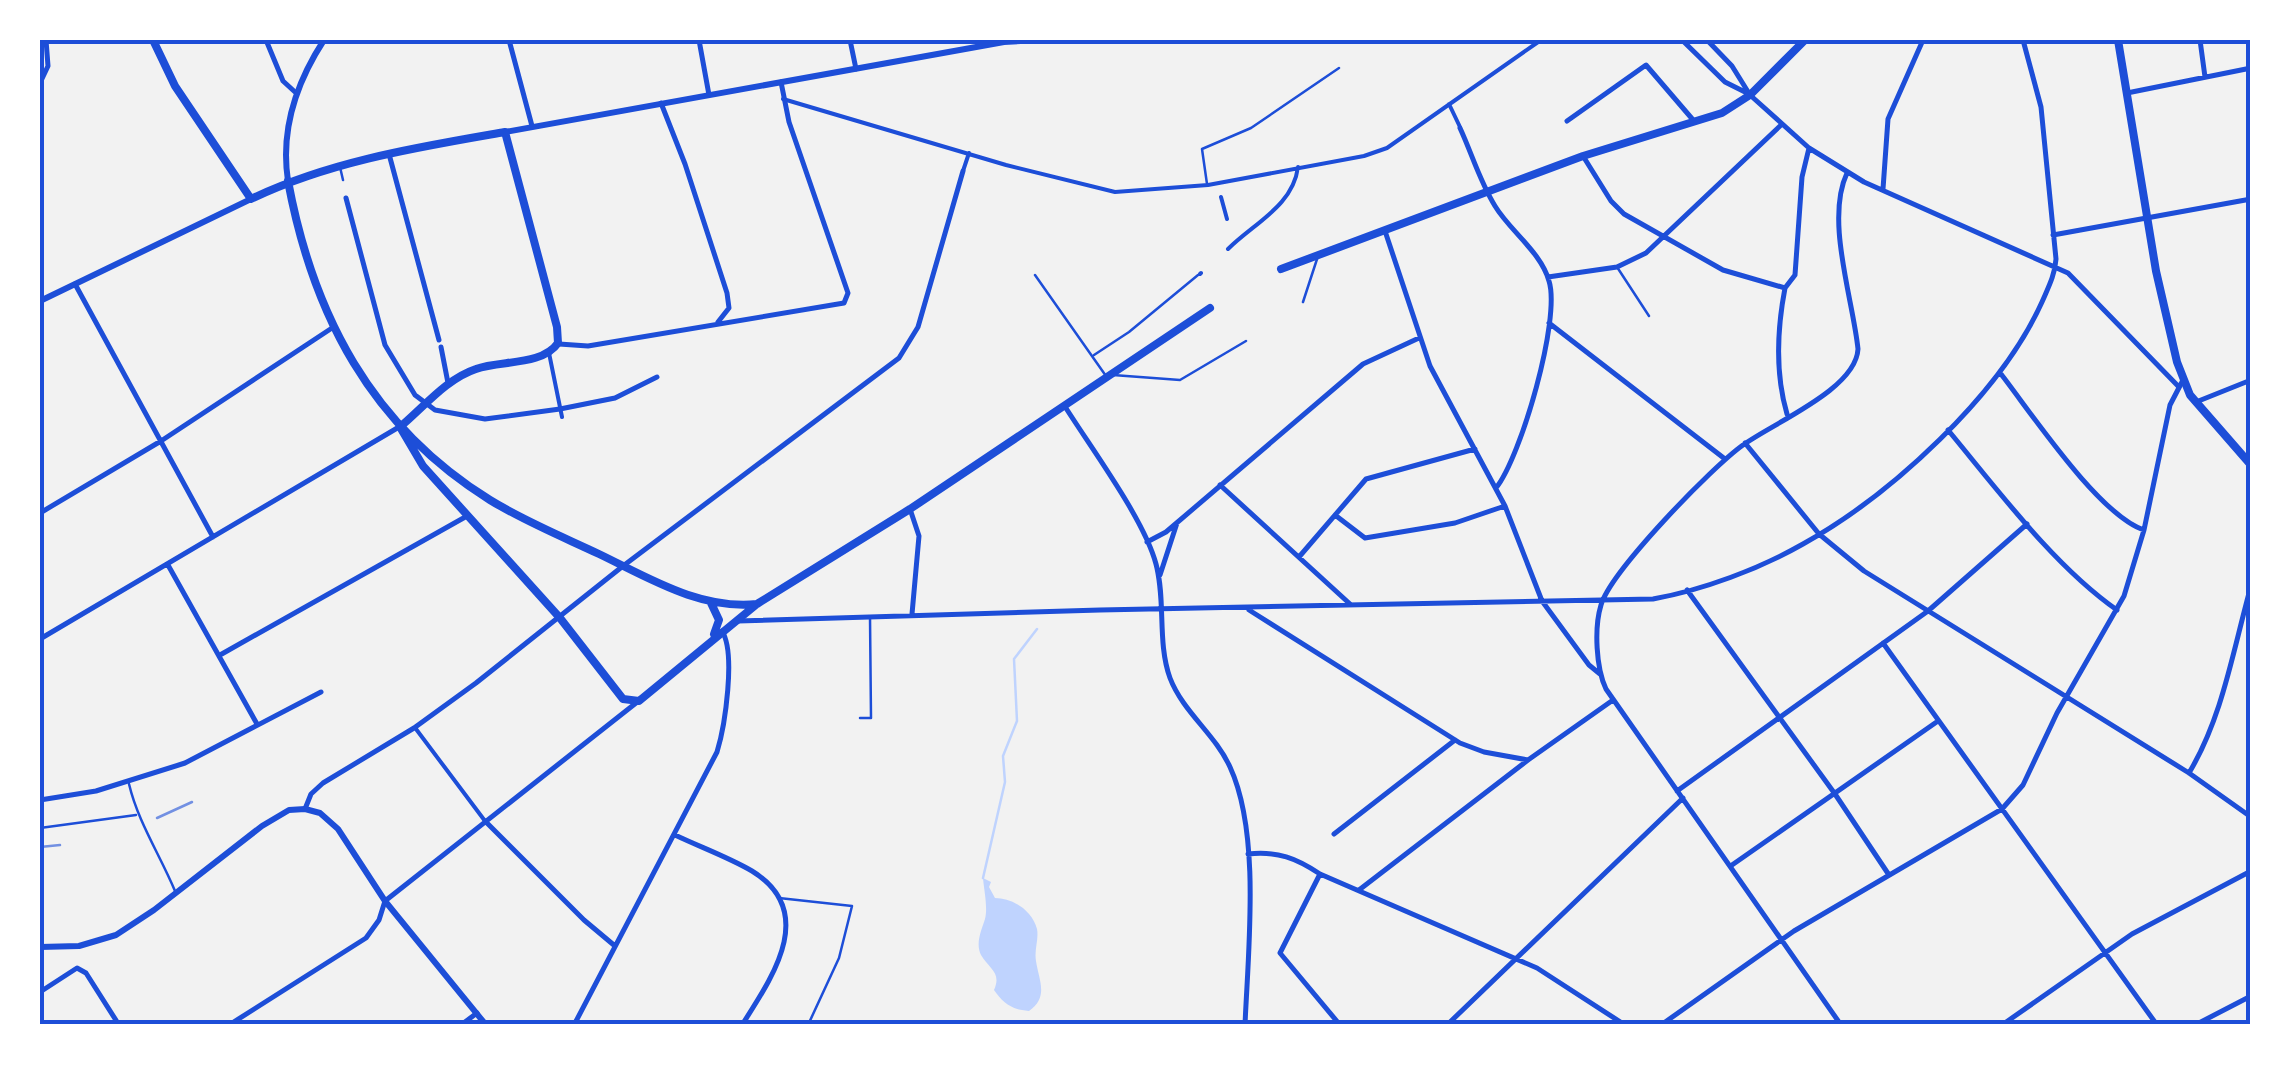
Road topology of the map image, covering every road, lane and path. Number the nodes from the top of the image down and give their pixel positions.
1 (46, 40) edge
2 (153, 40) edge
3 (266, 40) edge
4 (324, 40) edge
5 (509, 40) edge
6 (699, 40) edge
7 (850, 40) edge
8 (1040, 40) edge
9 (1541, 40) edge
10 (1682, 40) edge
11 (1707, 40) edge
12 (1805, 40) edge
13 (1923, 40) edge
14 (2023, 40) edge
15 (2118, 40) edge
16 (2200, 40) edge
17 (1339, 68) dead end
18 (2251, 68) edge
19 (856, 69) junction
20 (2206, 78) junction
21 (781, 82) junction
22 (40, 83) edge
23 (295, 92) junction
24 (2127, 92) junction
25 (709, 94) junction
26 (1750, 95) junction
27 (783, 99) junction
28 (661, 103) junction
29 (1449, 104) junction
30 (1567, 120) dead end
31 (1694, 121) junction
32 (532, 126) junction
33 (1781, 126) junction
34 (1460, 128) joint
35 (505, 132) junction
36 (1808, 148) junction
37 (389, 154) junction
38 (969, 154) junction
39 (1583, 156) junction
40 (340, 166) junction
41 (1298, 167) junction
42 (964, 170) joint
43 (1846, 173) junction
44 (343, 180) dead end
45 (288, 181) junction
46 (1208, 186) junction
47 (1883, 190) junction
48 (1487, 191) junction
49 (1221, 196) dead end
50 (251, 199) junction
51 (2251, 199) edge
52 (347, 202) dead end
53 (2147, 217) junction
54 (1227, 219) dead end
55 (1384, 228) junction
56 (1230, 230) dead end
57 (2053, 236) junction
58 (1663, 238) junction
59 (1237, 240) junction
60 (1228, 250) dead end
61 (1319, 254) junction
62 (2056, 267) junction
63 (1281, 268) dead end
64 (1617, 268) junction
65 (1200, 273) dead end
66 (1035, 275) dead end
67 (1548, 277) junction
68 (76, 284) junction
69 (1786, 288) junction
70 (40, 301) edge
71 (1303, 302) dead end
72 (1210, 308) dead end
73 (1648, 316) dead end
74 (1549, 323) junction
75 (716, 324) junction
76 (332, 328) junction
77 (1419, 338) junction
78 (1246, 342) dead end
79 (558, 343) junction
80 (549, 352) junction
81 (1092, 356) junction
82 (2001, 374) junction
83 (1106, 377) junction
84 (658, 378) dead end
85 (2251, 380) edge
86 (2180, 383) junction
87 (448, 384) junction
88 (2196, 402) junction
89 (426, 405) junction
90 (1064, 405) junction
91 (561, 413) junction
92 (1787, 415) junction
93 (400, 427) junction
94 (1948, 430) junction
95 (160, 441) junction
96 (1745, 444) junction
97 (1474, 449) junction
98 (1726, 458) junction
99 (2251, 465) edge
100 (1220, 485) junction
101 (1496, 488) junction
102 (1505, 506) junction
103 (910, 509) junction
104 (40, 513) edge
105 (1334, 514) junction
106 (468, 516) junction
107 (1178, 521) junction
108 (2027, 524) junction
109 (2144, 530) junction
110 (1819, 534) junction
111 (214, 537) junction
112 (1147, 542) junction
113 (1299, 557) junction
114 (168, 566) junction
115 (623, 566) junction
116 (1159, 578) junction
117 (2251, 586) edge
118 (1687, 590) junction
119 (1542, 601) junction
120 (1602, 602) junction
121 (711, 603) junction
122 (757, 604) junction
123 (1350, 604) junction
124 (1246, 609) junction
125 (1162, 610) junction
126 (2118, 610) junction
127 (1928, 611) junction
128 (912, 615) junction
129 (870, 616) junction
130 (560, 618) junction
131 (735, 621) junction
132 (722, 631) junction
133 (712, 638) junction
134 (40, 639) edge
135 (1883, 643) junction
136 (220, 655) junction
137 (1600, 674) junction
138 (322, 692) dead end
139 (2065, 698) junction
140 (1613, 700) junction
141 (639, 701) junction
142 (860, 718) dead end
143 (1780, 718) junction
144 (1938, 722) junction
145 (257, 724) junction
146 (414, 728) junction
147 (1455, 740) junction
148 (1528, 760) junction
149 (2189, 773) junction
150 (128, 783) junction
151 (1677, 791) junction
152 (1835, 794) junction
153 (1683, 798) junction
154 (40, 800) edge
155 (305, 809) junction
156 (2002, 809) junction
157 (137, 814) junction
158 (2251, 817) edge
159 (485, 822) junction
160 (40, 828) edge
161 (1334, 834) dead end
162 (675, 836) junction
163 (1248, 854) junction
164 (1731, 866) junction
165 (2251, 871) edge
166 (1320, 874) junction
167 (1889, 875) junction
168 (1358, 891) junction
169 (176, 892) junction
170 (777, 897) junction
171 (385, 900) junction
172 (1782, 939) junction
173 (615, 946) junction
174 (40, 947) edge
175 (2105, 953) junction
176 (1517, 959) junction
177 (40, 992) edge
178 (2251, 996) edge
179 (476, 1013) junction
180 (1664, 1024) edge
181 (119, 1025) edge
182 (230, 1025) edge
183 (461, 1025) edge
184 (486, 1025) edge
185 (574, 1025) edge
186 (742, 1025) edge
187 (808, 1025) edge
188 (1245, 1025) edge
189 (1340, 1025) edge
190 (1448, 1025) edge
191 (1625, 1025) edge
192 (1841, 1025) edge
193 (2002, 1025) edge
194 (2157, 1025) edge
195 (2195, 1025) edge

1 - 22 street
2 - 50 main road
3 - 23 street
4 - 23 street
5 - 32 street
6 - 25 street
7 - 19 street
8 - 19 street
9 - 29 street
10 - 26 street
11 - 26 street
12 - 26 main road
13 - 47 street
14 - 57 street
15 - 24 main road
16 - 20 street
17 - 46 lane
18 - 20 street
19 - 21 street
20 - 24 street
21 - 25 street
21 - 27 street
23 - 45 street
24 - 53 main road
25 - 28 street
26 - 31 main road
26 - 33 street
27 - 38 street
27 - 75 street
28 - 32 street
28 - 75 street
29 - 34 street
29 - 41 street
30 - 31 street
31 - 39 main road
32 - 35 street
33 - 36 street
33 - 58 street
34 - 48 street
35 - 37 main road
35 - 79 main road
36 - 43 street
36 - 69 street
37 - 40 main road
37 - 87 street
38 - 42 street
38 - 46 street
39 - 48 main road
39 - 58 street
40 - 44 lane
40 - 45 main road
41 - 46 street
41 - 59 street
42 - 115 street
43 - 47 street
43 - 92 street
45 - 50 main road
45 - 76 main road
47 - 62 street
48 - 55 main road
48 - 67 street
49 - 54 street
50 - 68 street
51 - 53 street
52 - 89 street
53 - 57 street
53 - 86 main road
55 - 61 main road
55 - 77 street
56 - 59 street
57 - 62 street
58 - 64 street
58 - 69 street
59 - 60 street
61 - 63 main road
61 - 71 lane
62 - 82 street
62 - 86 street
64 - 67 street
64 - 73 lane
65 - 81 lane
66 - 81 lane
67 - 74 street
68 - 70 street
68 - 95 street
69 - 92 street
72 - 83 main road
74 - 98 street
74 - 101 street
75 - 79 street
76 - 93 main road
76 - 95 street
77 - 97 street
77 - 100 street
78 - 83 lane
79 - 80 main road
80 - 87 main road
80 - 91 street
81 - 83 lane
82 - 94 street
82 - 109 street
83 - 90 main road
84 - 91 street
85 - 88 street
86 - 88 main road
86 - 109 street
87 - 89 main road
88 - 99 main road
89 - 91 street
89 - 93 main road
90 - 103 main road
90 - 112 street
92 - 96 street
93 - 106 main road
93 - 111 street
93 - 115 main road
94 - 108 street
94 - 110 street
95 - 104 street
95 - 111 street
96 - 98 street
96 - 110 street
97 - 101 street
97 - 105 street
98 - 120 street
100 - 107 street
100 - 113 street
101 - 102 street
102 - 105 street
102 - 119 street
103 - 122 main road
103 - 128 street
105 - 113 street
106 - 130 main road
106 - 136 street
107 - 112 street
107 - 116 street
108 - 126 street
108 - 127 street
109 - 126 street
110 - 118 street
110 - 127 street
111 - 114 street
112 - 116 street
113 - 123 street
114 - 134 street
114 - 136 street
115 - 121 main road
115 - 130 street
116 - 125 street
117 - 149 street
118 - 120 street
118 - 143 street
119 - 120 street
119 - 123 street
119 - 137 street
120 - 137 street
121 - 122 main road
121 - 133 main road
122 - 131 main road
123 - 124 street
124 - 125 street
124 - 147 street
125 - 128 street
125 - 163 street
126 - 139 street
127 - 135 street
127 - 139 street
128 - 129 street
129 - 131 street
129 - 142 lane
130 - 141 main road
130 - 146 street
131 - 132 main road
132 - 133 main road
132 - 162 street
133 - 141 main road
135 - 143 street
135 - 144 street
136 - 145 street
137 - 140 street
138 - 145 street
139 - 149 street
139 - 156 street
140 - 148 street
140 - 151 street
141 - 159 street
143 - 151 street
143 - 152 street
144 - 152 street
144 - 156 street
145 - 150 street
146 - 155 street
146 - 159 street
147 - 148 street
147 - 161 street
148 - 168 street
149 - 158 street
150 - 154 street
150 - 157 lane
151 - 153 street
152 - 164 street
152 - 167 street
153 - 164 street
153 - 176 street
155 - 169 street
155 - 171 street
156 - 167 street
156 - 175 street
157 - 160 lane
157 - 169 lane
159 - 171 street
159 - 173 street
162 - 170 street
162 - 173 street
163 - 166 street
163 - 188 street
164 - 172 street
165 - 175 street
166 - 168 street
166 - 189 street
167 - 172 street
168 - 176 street
169 - 174 street
170 - 186 street
170 - 187 lane
171 - 179 street
171 - 182 street
172 - 180 street
172 - 192 street
173 - 185 street
175 - 193 street
175 - 194 street
176 - 190 street
176 - 191 street
177 - 181 street
178 - 195 street
179 - 183 street
179 - 184 street

